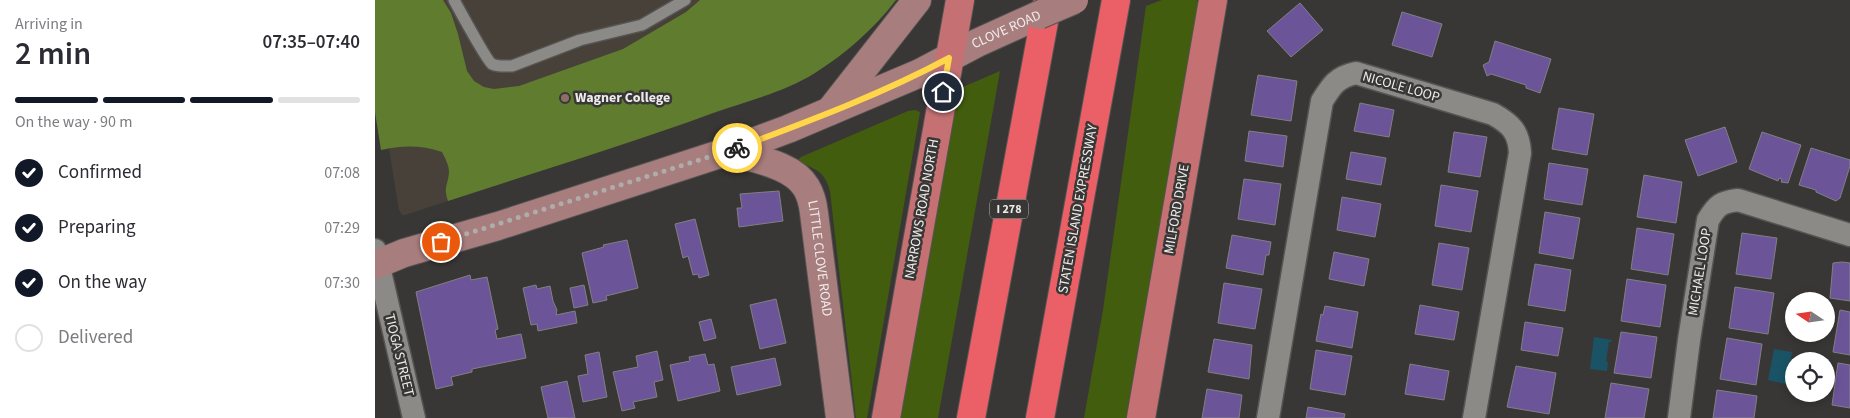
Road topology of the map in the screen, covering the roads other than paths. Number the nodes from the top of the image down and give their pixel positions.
1 (454, 0) edge
2 (685, 0) edge
3 (917, 0) edge
4 (960, 0) edge
5 (1048, 0) edge
6 (1074, 0) edge
7 (1116, 0) edge
8 (1213, 0) edge
9 (949, 58) junction
10 (828, 114) junction
11 (729, 151) junction
12 (1850, 235) edge
13 (376, 259) edge
14 (835, 417) edge
15 (414, 418) edge
16 (885, 418) edge
17 (971, 418) edge
18 (1040, 418) edge
19 (1141, 418) edge
20 (1268, 418) edge
21 (1475, 418) edge
22 (1679, 418) edge

1 - 2 lane
3 - 10 main road
4 - 9 main road, NARROWS ROAD NORTH
5 - 17 highway, I 278
6 - 9 main road, CLOVE ROAD, bridge
7 - 18 highway, STATEN ISLAND EXPRESSWAY
8 - 19 main road, MILFORD DRIVE
9 - 10 main road, CLOVE ROAD
9 - 16 main road, NARROWS ROAD NORTH
10 - 11 main road, CLOVE ROAD
11 - 13 main road, CLOVE ROAD
11 - 14 main road, LITTLE CLOVE ROAD
12 - 22 street, MICHAEL LOOP
13 - 15 street, TIOGA STREET
20 - 21 street, NICOLE LOOP

